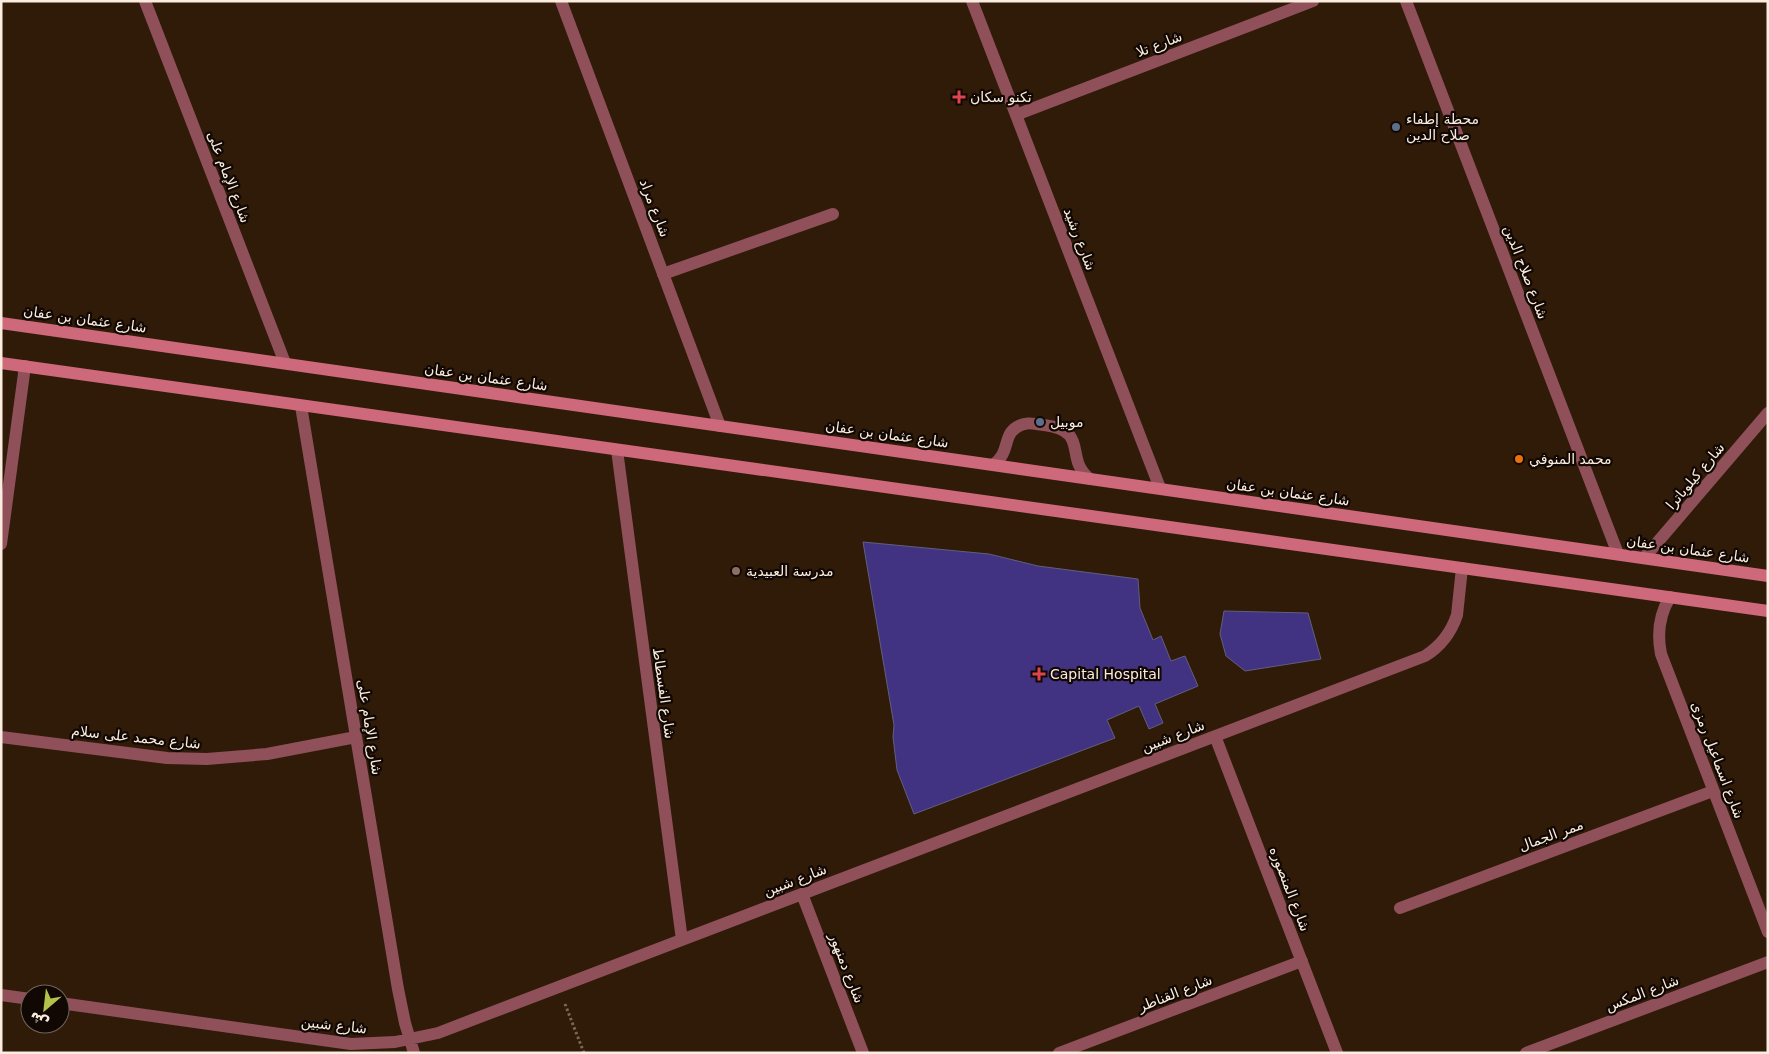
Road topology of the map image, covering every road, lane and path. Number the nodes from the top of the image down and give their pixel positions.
1 (146, 1) edge
2 (561, 1) edge
3 (972, 1) edge
4 (1313, 1) edge
5 (1406, 1) edge
6 (1016, 114) junction
7 (833, 214) dead end
8 (663, 274) junction
9 (1, 322) edge
10 (1, 363) edge
11 (285, 363) junction
12 (25, 366) junction
13 (301, 406) junction
14 (1768, 413) edge
15 (720, 426) junction
16 (617, 450) junction
17 (992, 465) junction
18 (1090, 478) junction
19 (1160, 488) junction
20 (1, 544) edge
21 (1618, 554) junction
22 (1644, 558) junction
23 (1462, 568) junction
24 (1768, 576) edge
25 (1670, 597) junction
26 (1768, 611) edge
27 (1216, 736) junction
28 (1, 737) edge
29 (356, 737) junction
30 (1713, 791) junction
31 (802, 894) junction
32 (1400, 908) dead end
33 (1768, 932) edge
34 (682, 940) junction
35 (1302, 961) junction
36 (1768, 962) edge
37 (558, 987) junction
38 (1, 995) edge
39 (20, 998) edge
40 (70, 1004) edge
41 (410, 1040) junction
42 (414, 1053) edge
43 (584, 1053) edge
44 (863, 1053) edge
45 (1059, 1053) edge
46 (1337, 1053) edge
47 (1526, 1053) edge

1 - 11 street, شارع الإمام على
2 - 8 street, شارع مراد
3 - 6 street, شارع رشيد
4 - 6 street, شارع تلا
5 - 21 street, شارع صلاح الدين
6 - 19 street, شارع رشيد
7 - 8 street
8 - 15 street, شارع مراد
9 - 11 main road, شارع عثمان بن عفان
10 - 12 main road
11 - 15 main road, شارع عثمان بن عفان
12 - 13 main road
12 - 20 street
13 - 16 main road
13 - 29 street, شارع الإمام على
14 - 22 street, شارع كيلوباترا
15 - 17 main road, شارع عثمان بن عفان
16 - 23 main road
16 - 34 street, شارع الفسطاط
17 - 18 main road, شارع عثمان بن عفان
17 - 18 street
18 - 19 main road, شارع عثمان بن عفان
19 - 21 main road, شارع عثمان بن عفان
21 - 22 main road, شارع عثمان بن عفان
22 - 24 main road, شارع عثمان بن عفان
23 - 25 main road
23 - 27 street, شارع شبين
25 - 26 main road
25 - 30 street, شارع اسماعيل رمزى
27 - 31 street, شارع شبين
27 - 35 street, شارع المنصوره
28 - 29 street, شارع محمد على سلام
29 - 41 street, شارع الإمام على
30 - 32 street, ممر الجمال
30 - 33 street, شارع اسماعيل رمزى
31 - 34 street, شارع شبين
31 - 44 street, شارع دمنهور
34 - 37 street, شارع شبين
35 - 45 street, شارع القناطر
35 - 46 street, شارع المنصوره
36 - 47 street, شارع المكس
37 - 41 street, شارع شبين
37 - 43 path
38 - 39 street
40 - 41 street, شارع شبين
41 - 42 street, شارع الإمام على

